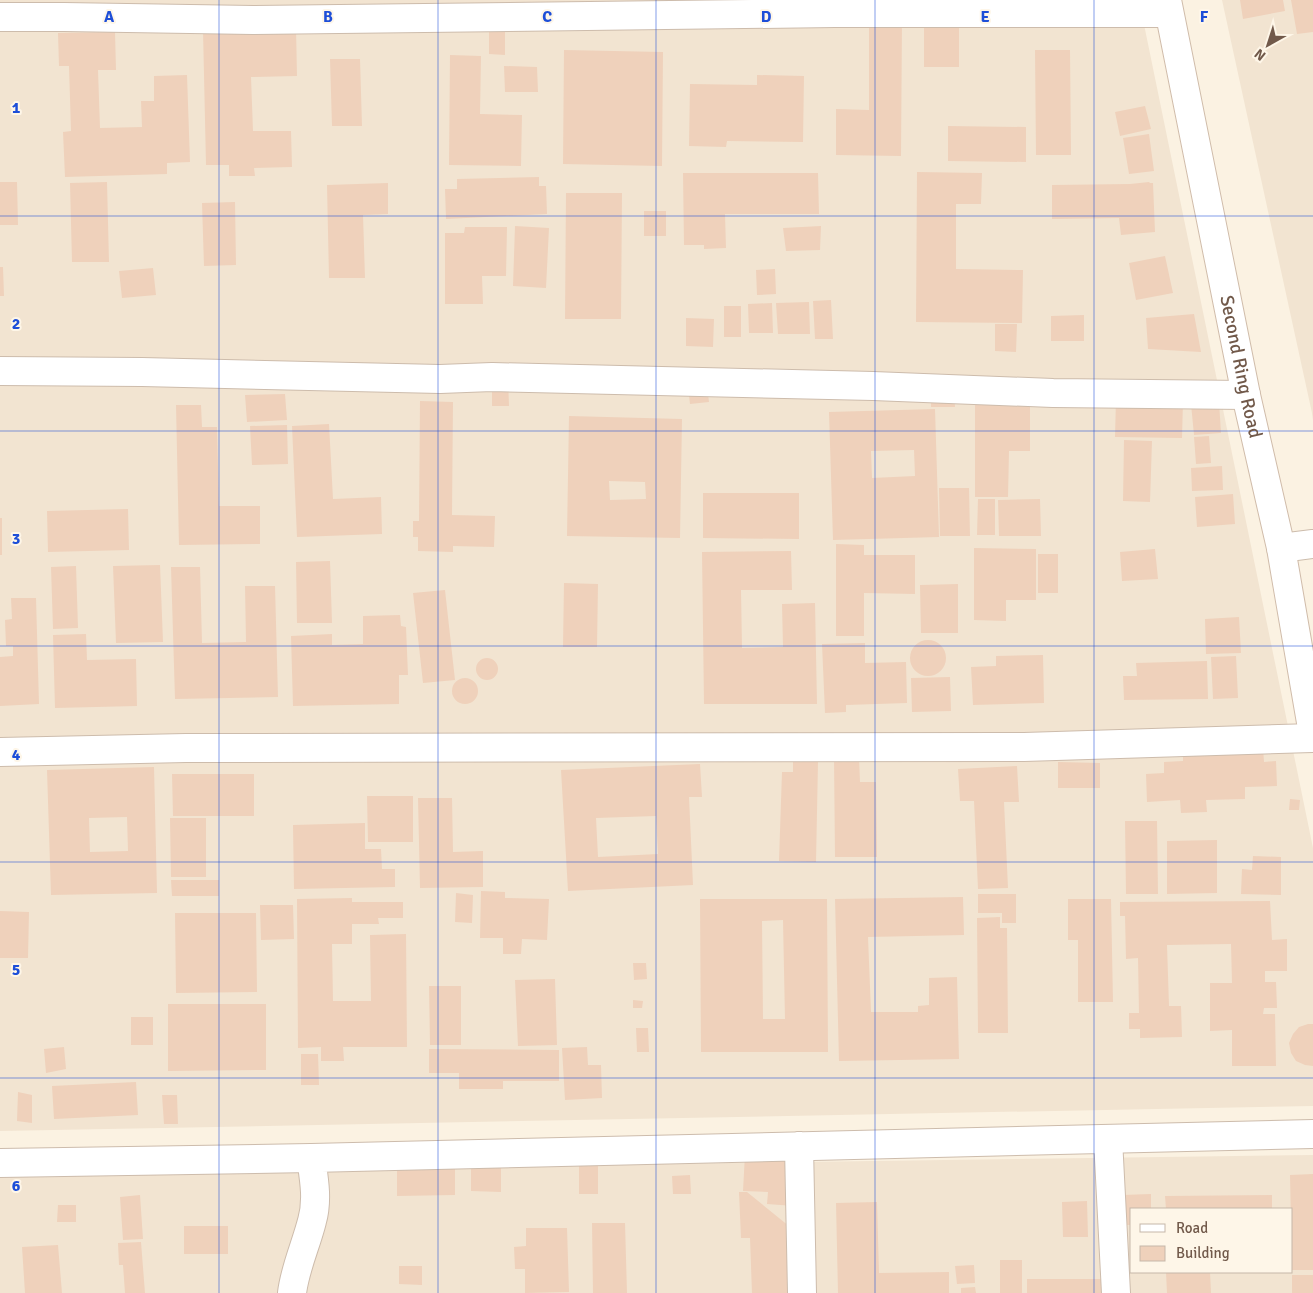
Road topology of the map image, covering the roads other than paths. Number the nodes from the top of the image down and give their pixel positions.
1 (1168, 7) edge
2 (0, 17) edge
3 (0, 371) edge
4 (1246, 395) junction
5 (1313, 544) edge
6 (1281, 548) junction
7 (1313, 734) edge
8 (1313, 738) edge
9 (0, 752) edge
10 (1313, 1134) edge
11 (1108, 1139) junction
12 (799, 1146) junction
13 (311, 1158) junction
14 (0, 1163) edge
15 (292, 1293) edge
16 (802, 1293) edge
17 (1116, 1293) edge

1 - 2 street
1 - 4 street, Second Ring Road
3 - 4 street
4 - 6 street, Second Ring Road
5 - 6 street
6 - 7 street, Second Ring Road
8 - 9 street
10 - 11 street
11 - 12 street
11 - 17 street
12 - 13 street
12 - 16 street
13 - 14 street
13 - 15 street

